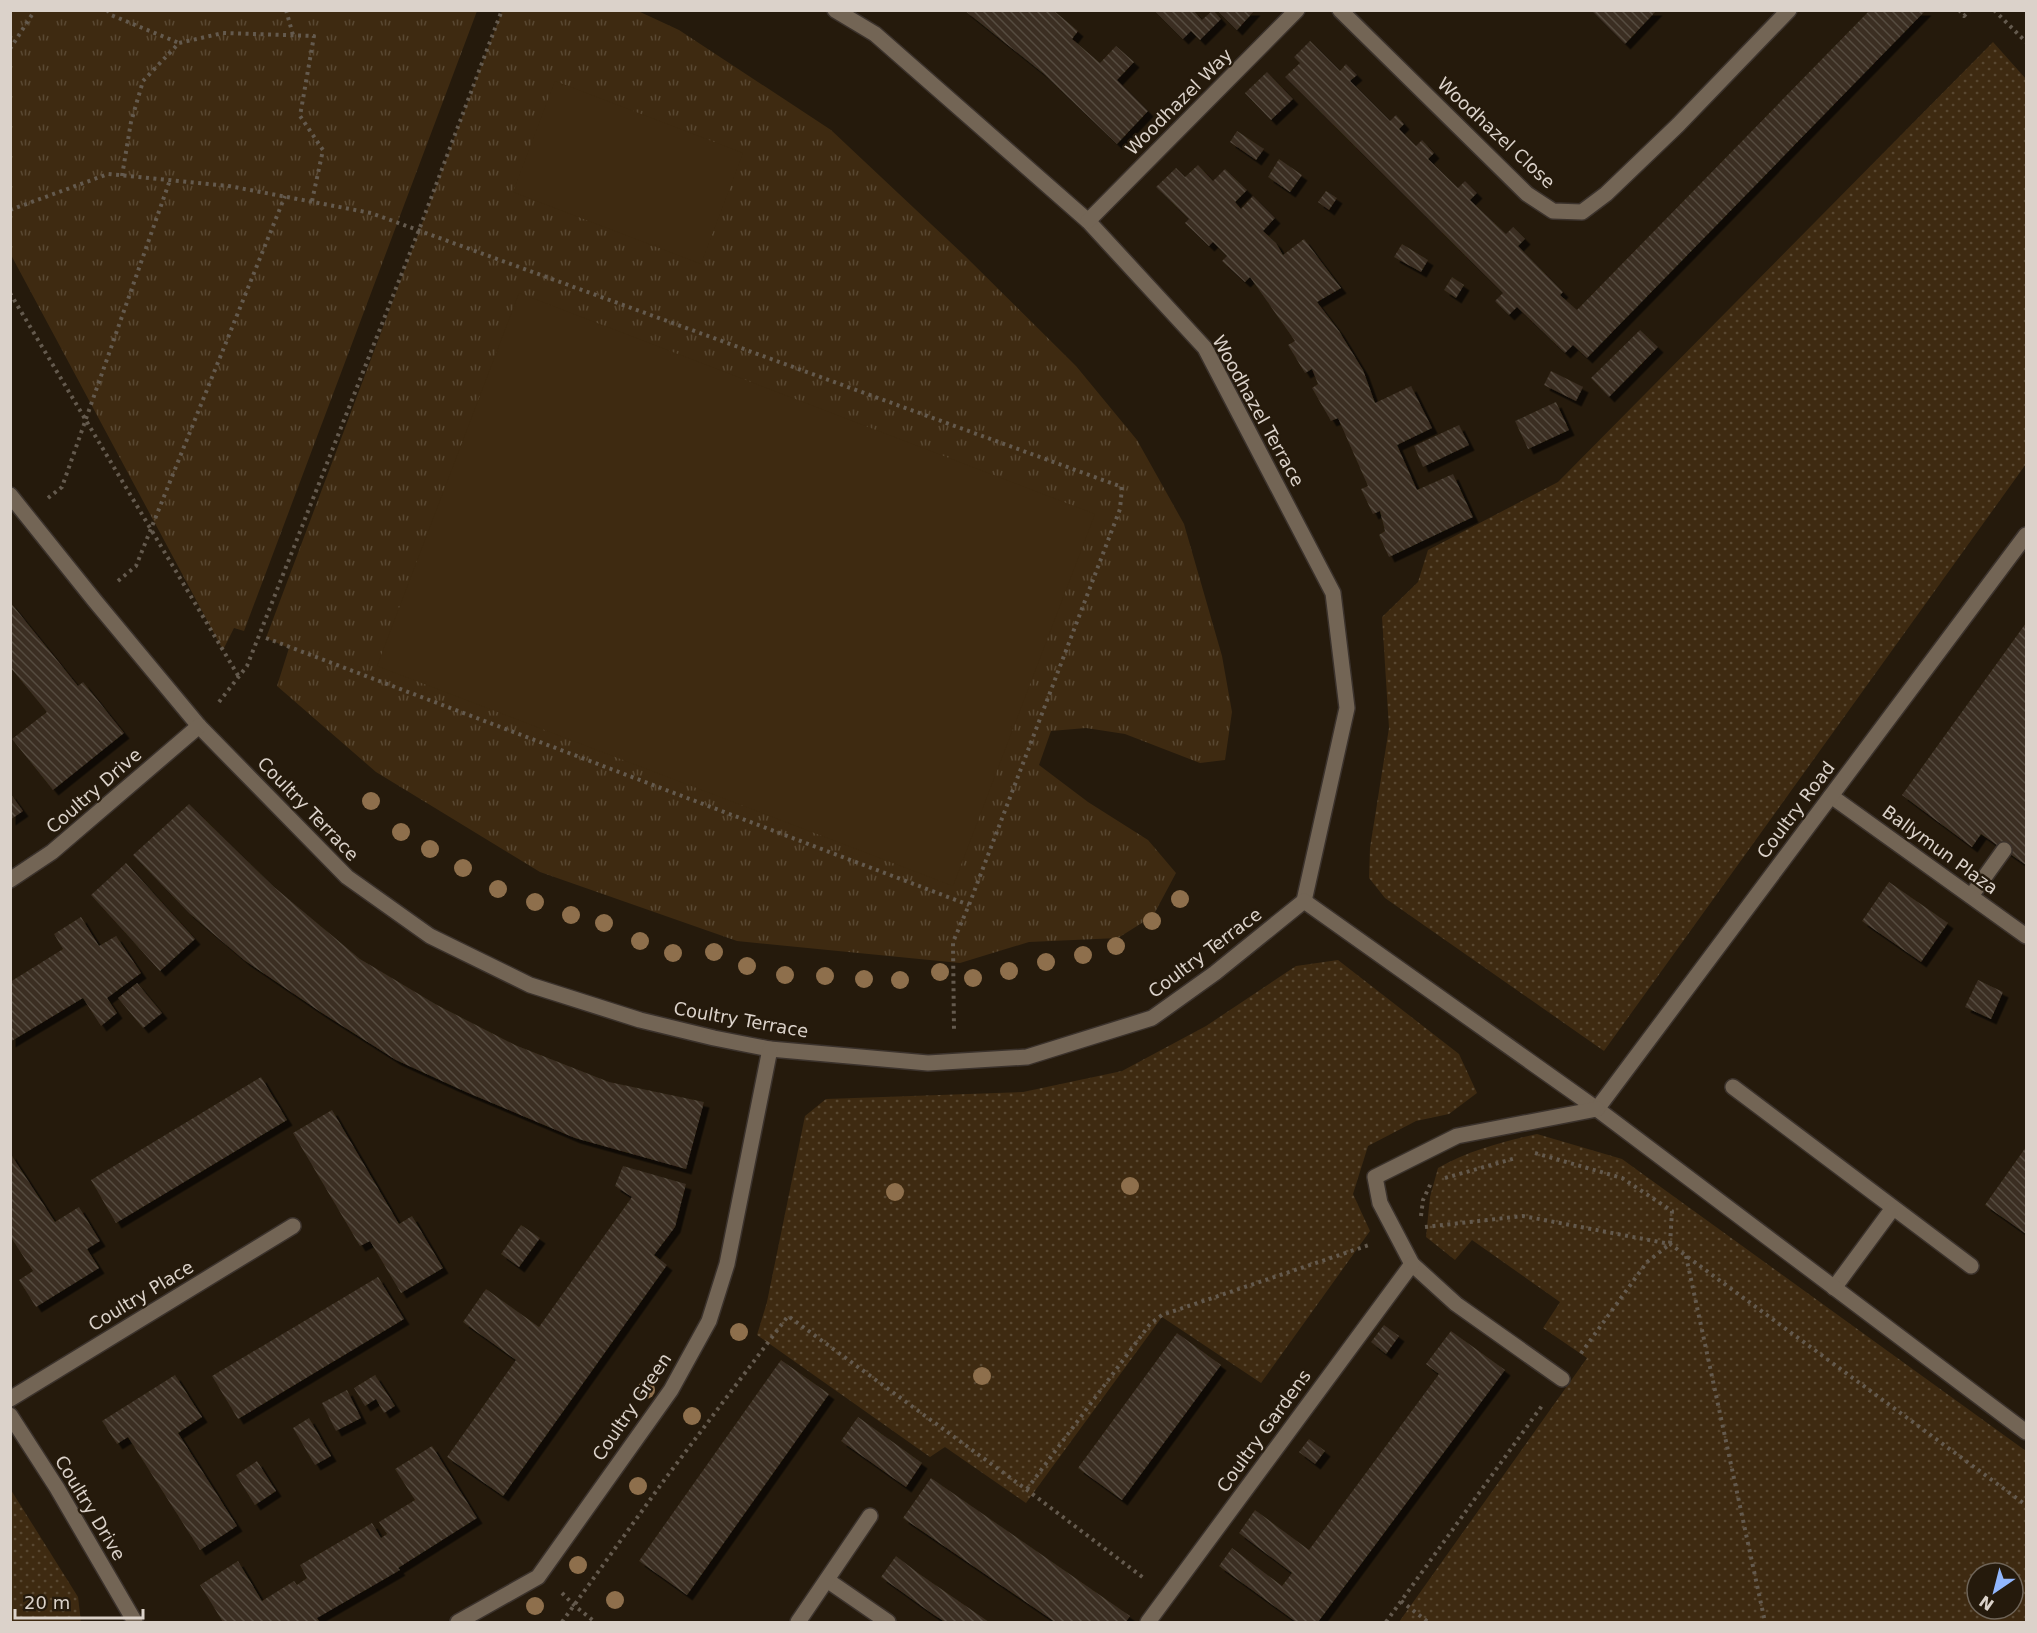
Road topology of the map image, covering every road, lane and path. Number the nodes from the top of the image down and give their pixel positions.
1 (35, 10) edge
2 (107, 10) edge
3 (286, 10) edge
4 (502, 10) edge
5 (835, 10) edge
6 (1298, 10) edge
7 (1340, 10) edge
8 (1789, 10) edge
9 (1959, 10) edge
10 (1970, 10) edge
11 (1994, 10) edge
12 (293, 35) junction
13 (179, 42) junction
14 (2026, 42) edge
15 (10, 49) edge
16 (122, 176) junction
17 (170, 180) junction
18 (285, 196) junction
19 (312, 201) junction
20 (10, 210) edge
21 (1088, 221) junction
22 (418, 230) junction
23 (10, 293) edge
24 (86, 419) junction
25 (10, 495) edge
26 (27, 515) junction
27 (151, 528) junction
28 (2026, 535) edge
29 (95, 601) junction
30 (266, 638) dead end
31 (239, 677) junction
32 (199, 726) junction
33 (1831, 796) junction
34 (2004, 850) dead end
35 (10, 880) edge
36 (1971, 896) junction
37 (1304, 901) junction
38 (969, 904) junction
39 (2026, 936) edge
40 (770, 1049) junction
41 (955, 1062) junction
42 (1733, 1087) dead end
43 (1597, 1109) junction
44 (1535, 1153) dead end
45 (1523, 1156) dead end
46 (1443, 1178) dead end
47 (1431, 1181) dead end
48 (1893, 1208) junction
49 (293, 1226) dead end
50 (1420, 1227) junction
51 (1398, 1235) junction
52 (1670, 1244) junction
53 (1686, 1256) junction
54 (1412, 1264) junction
55 (1971, 1266) dead end
56 (1834, 1288) junction
57 (1562, 1379) junction
58 (10, 1399) edge
59 (10, 1415) edge
60 (2026, 1432) edge
61 (1026, 1490) junction
62 (2026, 1505) edge
63 (870, 1516) dead end
64 (542, 1571) junction
65 (827, 1580) junction
66 (1168, 1595) junction
67 (1401, 1601) junction
68 (574, 1606) junction
69 (135, 1623) edge
70 (458, 1623) edge
71 (562, 1623) edge
72 (595, 1623) edge
73 (798, 1623) edge
74 (888, 1623) edge
75 (1148, 1623) edge
76 (1386, 1623) edge
77 (1428, 1623) edge
78 (1765, 1623) edge

1 - 15 path
2 - 13 path
3 - 12 path
4 - 22 path
5 - 21 street, Woodhazel Terrace
6 - 21 street, Woodhazel Way
7 - 8 street, Woodhazel Close
9 - 10 path
11 - 14 path
12 - 13 path
12 - 19 path
13 - 16 path
16 - 17 path
16 - 20 path
17 - 18 path
17 - 24 path
18 - 19 path
18 - 27 path
19 - 22 path
21 - 37 street, Woodhazel Terrace
22 - 31 path
22 - 38 path
23 - 24 path
24 - 26 path
24 - 27 path
25 - 26 street, Coultry Terrace
26 - 29 street, Coultry Terrace
27 - 29 path
27 - 31 path
28 - 33 street, Coultry Road
29 - 32 street, Coultry Terrace
30 - 38 path
31 - 32 path
32 - 35 street, Coultry Drive
32 - 40 street, Coultry Terrace
33 - 36 street, Ballymun Plaza
33 - 43 street, Coultry Road
34 - 36 street
36 - 39 street, Ballymun Plaza
37 - 41 street, Coultry Terrace
37 - 43 street
38 - 41 path
40 - 41 street, Coultry Terrace
40 - 64 street, Coultry Green
42 - 48 street
43 - 51 street
43 - 56 street
44 - 52 path
45 - 46 path
47 - 50 path
48 - 55 street
48 - 56 street
49 - 58 street, Coultry Place
50 - 51 path
50 - 52 path
51 - 54 street
51 - 61 path
52 - 53 path
52 - 57 path
53 - 62 path
53 - 78 path
54 - 57 street
54 - 66 street, Coultry Gardens
56 - 60 street
57 - 67 path
59 - 69 street, Coultry Drive
61 - 66 path
61 - 68 path
63 - 65 street
64 - 68 path
64 - 70 street, Coultry Green
65 - 73 street
65 - 74 street
66 - 75 street, Coultry Gardens
67 - 76 path
67 - 77 path
68 - 71 path
68 - 72 path

